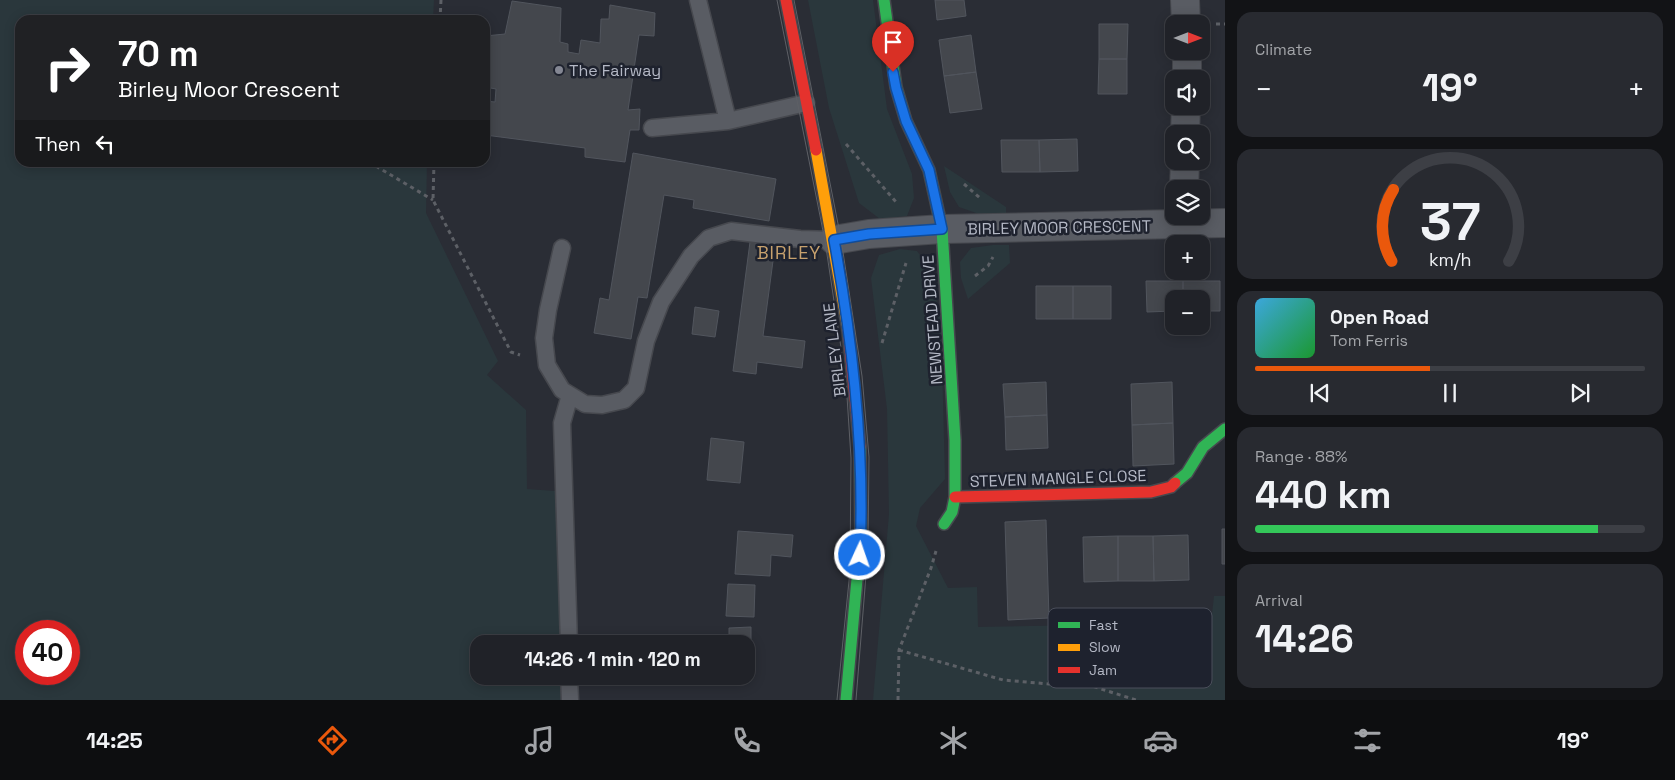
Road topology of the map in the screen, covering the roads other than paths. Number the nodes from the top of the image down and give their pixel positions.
1 (698, 0) edge
2 (786, 0) edge
3 (884, 0) edge
4 (1185, 0) edge
5 (1186, 15) edge
6 (806, 103) junction
7 (728, 121) junction
8 (652, 128) dead end
9 (1165, 221) edge
10 (1210, 222) edge
11 (1225, 223) edge
12 (942, 229) junction
13 (834, 240) junction
14 (562, 248) dead end
15 (570, 395) junction
16 (1225, 429) edge
17 (955, 497) junction
18 (944, 524) road end
19 (569, 635) edge
20 (570, 685) edge
21 (570, 700) edge
22 (846, 700) edge

1 - 7 lane
2 - 6 street, BIRLEY LANE
3 - 12 street, NEWSTEAD DRIVE
4 - 5 street
6 - 7 lane
6 - 13 street, BIRLEY LANE
7 - 8 lane
9 - 12 street, BIRLEY MOOR CRESCENT
10 - 11 street, BIRLEY MOOR CRESCENT
12 - 13 street, BIRLEY MOOR CRESCENT
12 - 17 street, NEWSTEAD DRIVE
13 - 15 lane
13 - 22 street, BIRLEY LANE
14 - 15 lane
15 - 19 lane
16 - 17 street, STEVEN MANGLE CLOSE
17 - 18 street, NEWSTEAD DRIVE
20 - 21 lane

